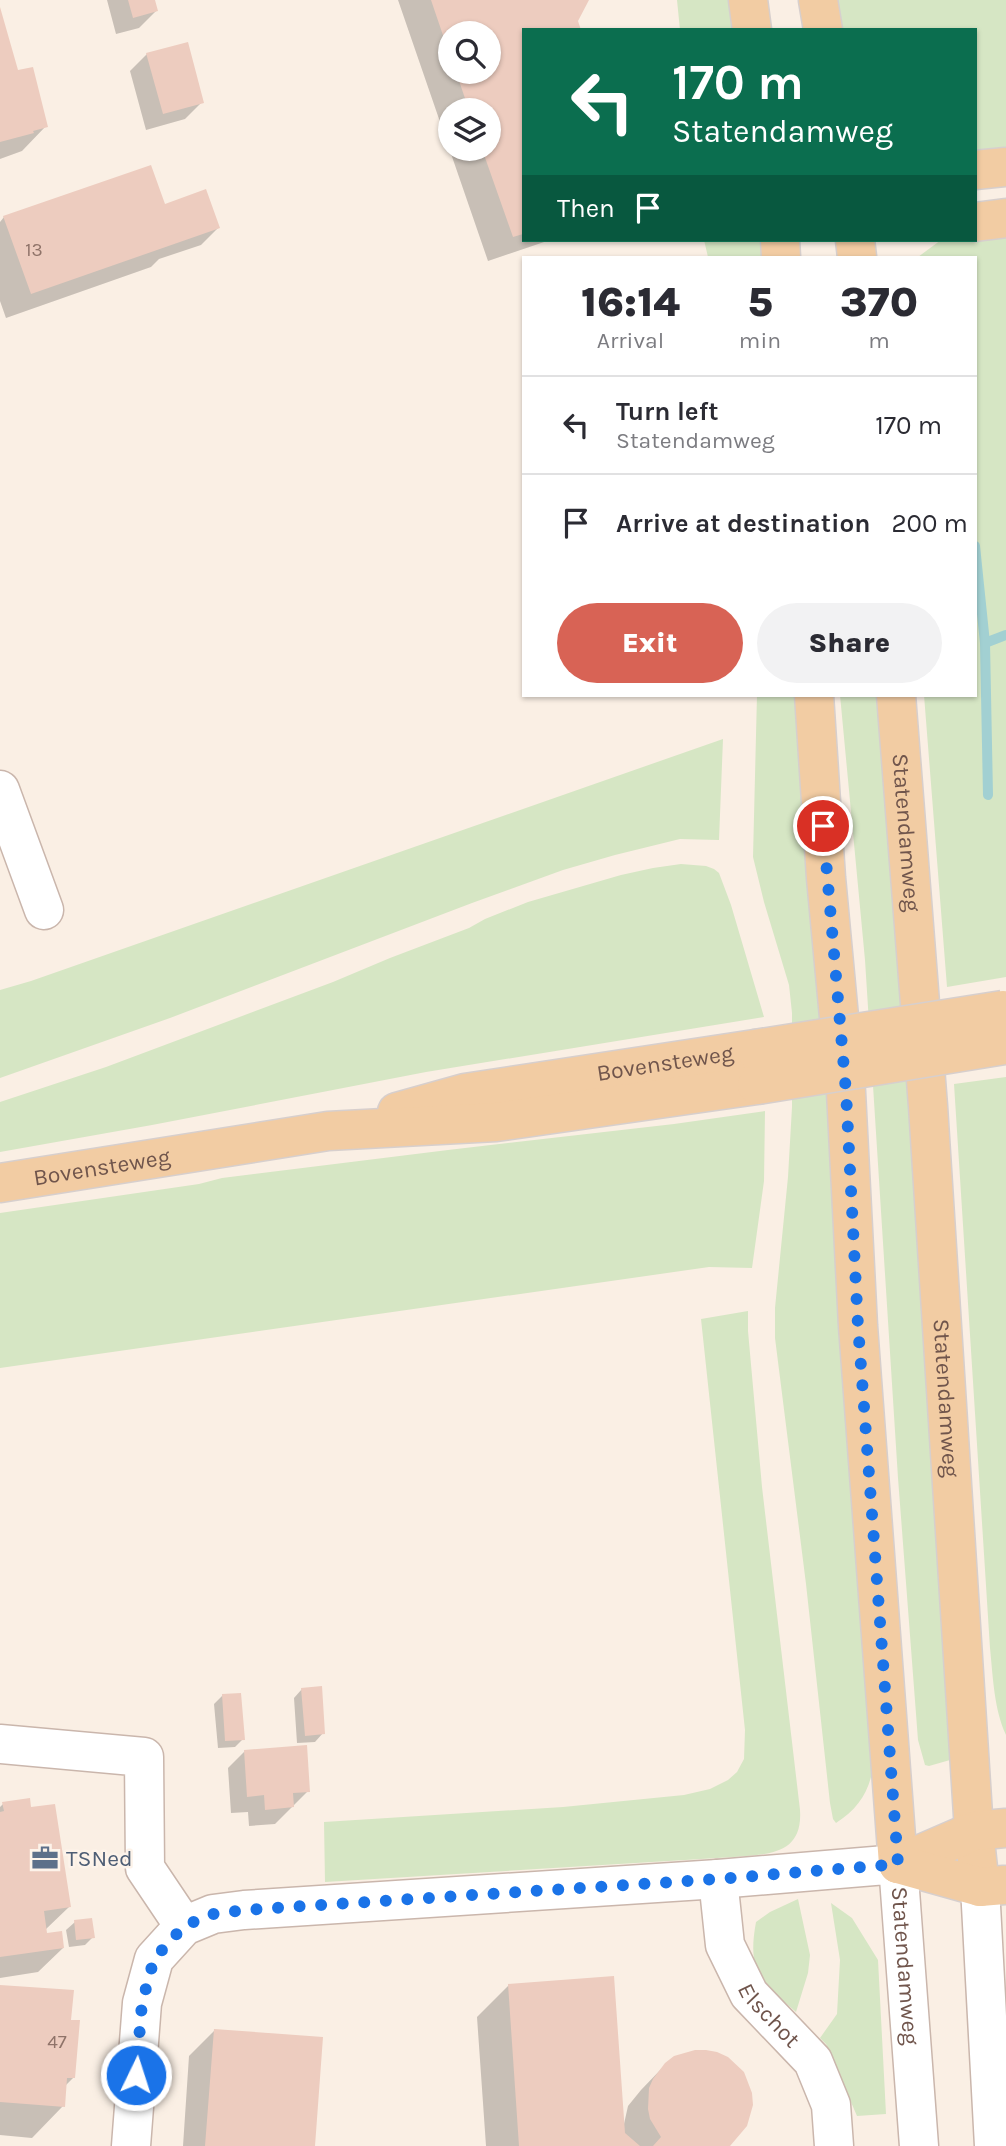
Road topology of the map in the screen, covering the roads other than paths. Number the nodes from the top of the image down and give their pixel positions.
1 (748, 0) edge
2 (818, 0) edge
3 (752, 28) edge
4 (823, 28) edge
5 (1006, 167) edge
6 (977, 170) edge
7 (1006, 218) edge
8 (977, 222) edge
9 (814, 697) edge
10 (896, 697) edge
11 (0, 790) edge
12 (44, 910) dead end
13 (1005, 1028) edge
14 (0, 1183) edge
15 (0, 1744) edge
16 (990, 1829) edge
17 (898, 1864) junction
18 (718, 1879) junction
19 (993, 1886) edge
20 (184, 1926) junction
21 (131, 2146) edge
22 (834, 2146) edge
23 (919, 2146) edge
24 (994, 2146) edge

1 - 3 main road
2 - 4 main road
5 - 6 main road
7 - 8 main road
9 - 17 main road, Statendamweg
10 - 16 main road, Statendamweg
11 - 12 street
13 - 14 main road, Bovensteweg, bridge
15 - 20 street
16 - 17 main road
16 - 19 main road, Statendamweg
17 - 18 street
17 - 19 main road
17 - 23 street, Statendamweg
18 - 20 street
18 - 22 street, Elschot
19 - 24 street, Statendamweg
20 - 21 street

